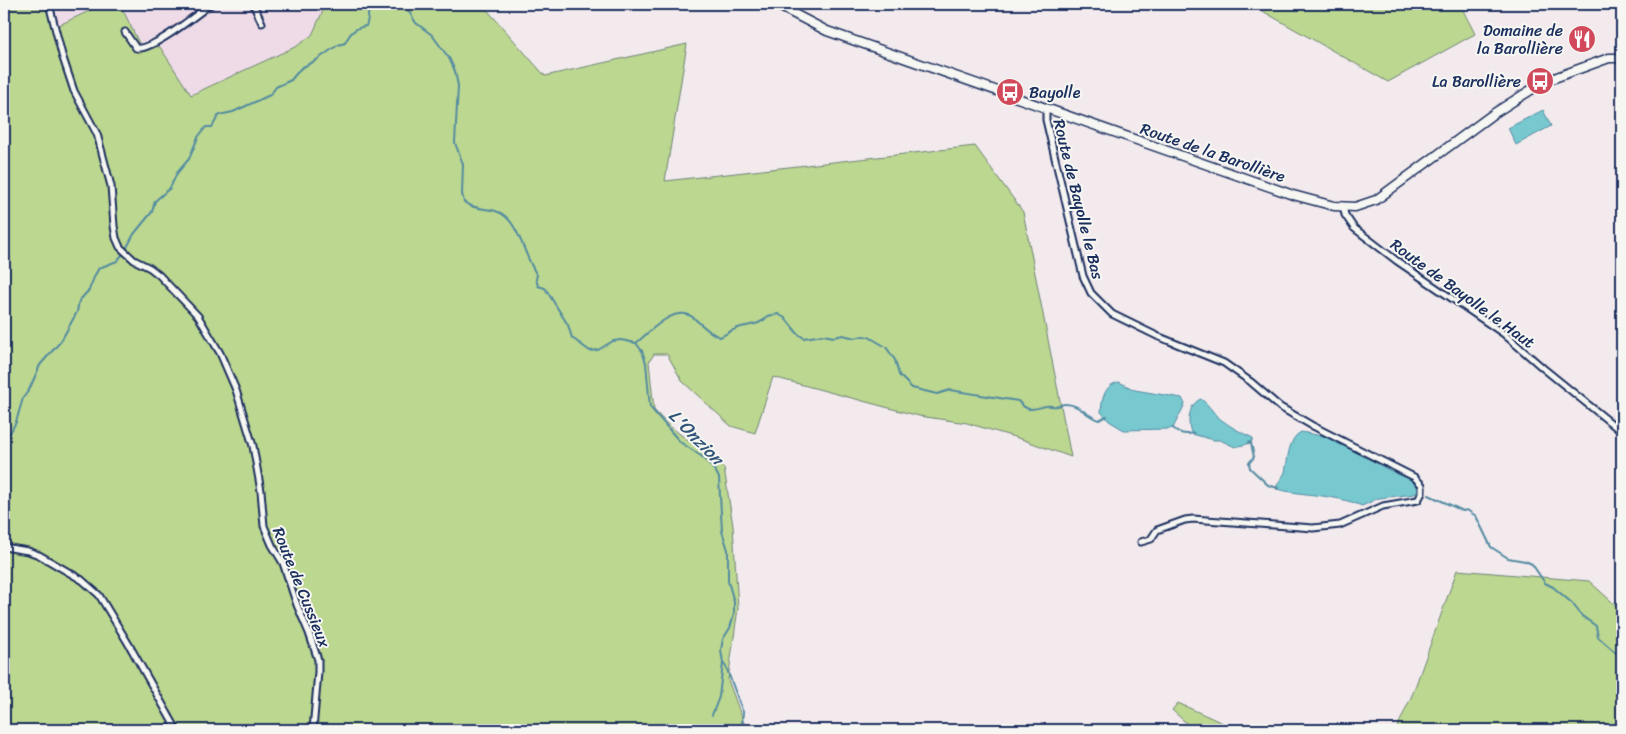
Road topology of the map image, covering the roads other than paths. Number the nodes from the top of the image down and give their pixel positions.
1 (49, 4) edge
2 (211, 4) edge
3 (253, 4) edge
4 (775, 4) edge
5 (262, 23) dead end
6 (125, 32) dead end
7 (1622, 58) edge
8 (1046, 108) junction
9 (1343, 206) junction
10 (1622, 432) edge
11 (1140, 542) dead end
12 (4, 547) edge
13 (177, 730) edge
14 (313, 730) edge

1 - 14 street, Route de Cussieux
2 - 6 street
3 - 5 street
4 - 8 main road, Route de la Barollière
7 - 9 main road, Route de la Barollière
8 - 9 main road, Route de la Barollière
8 - 11 street, Route de Bayolle le Bas
9 - 10 street, Route de Bayolle le Haut
12 - 13 street

